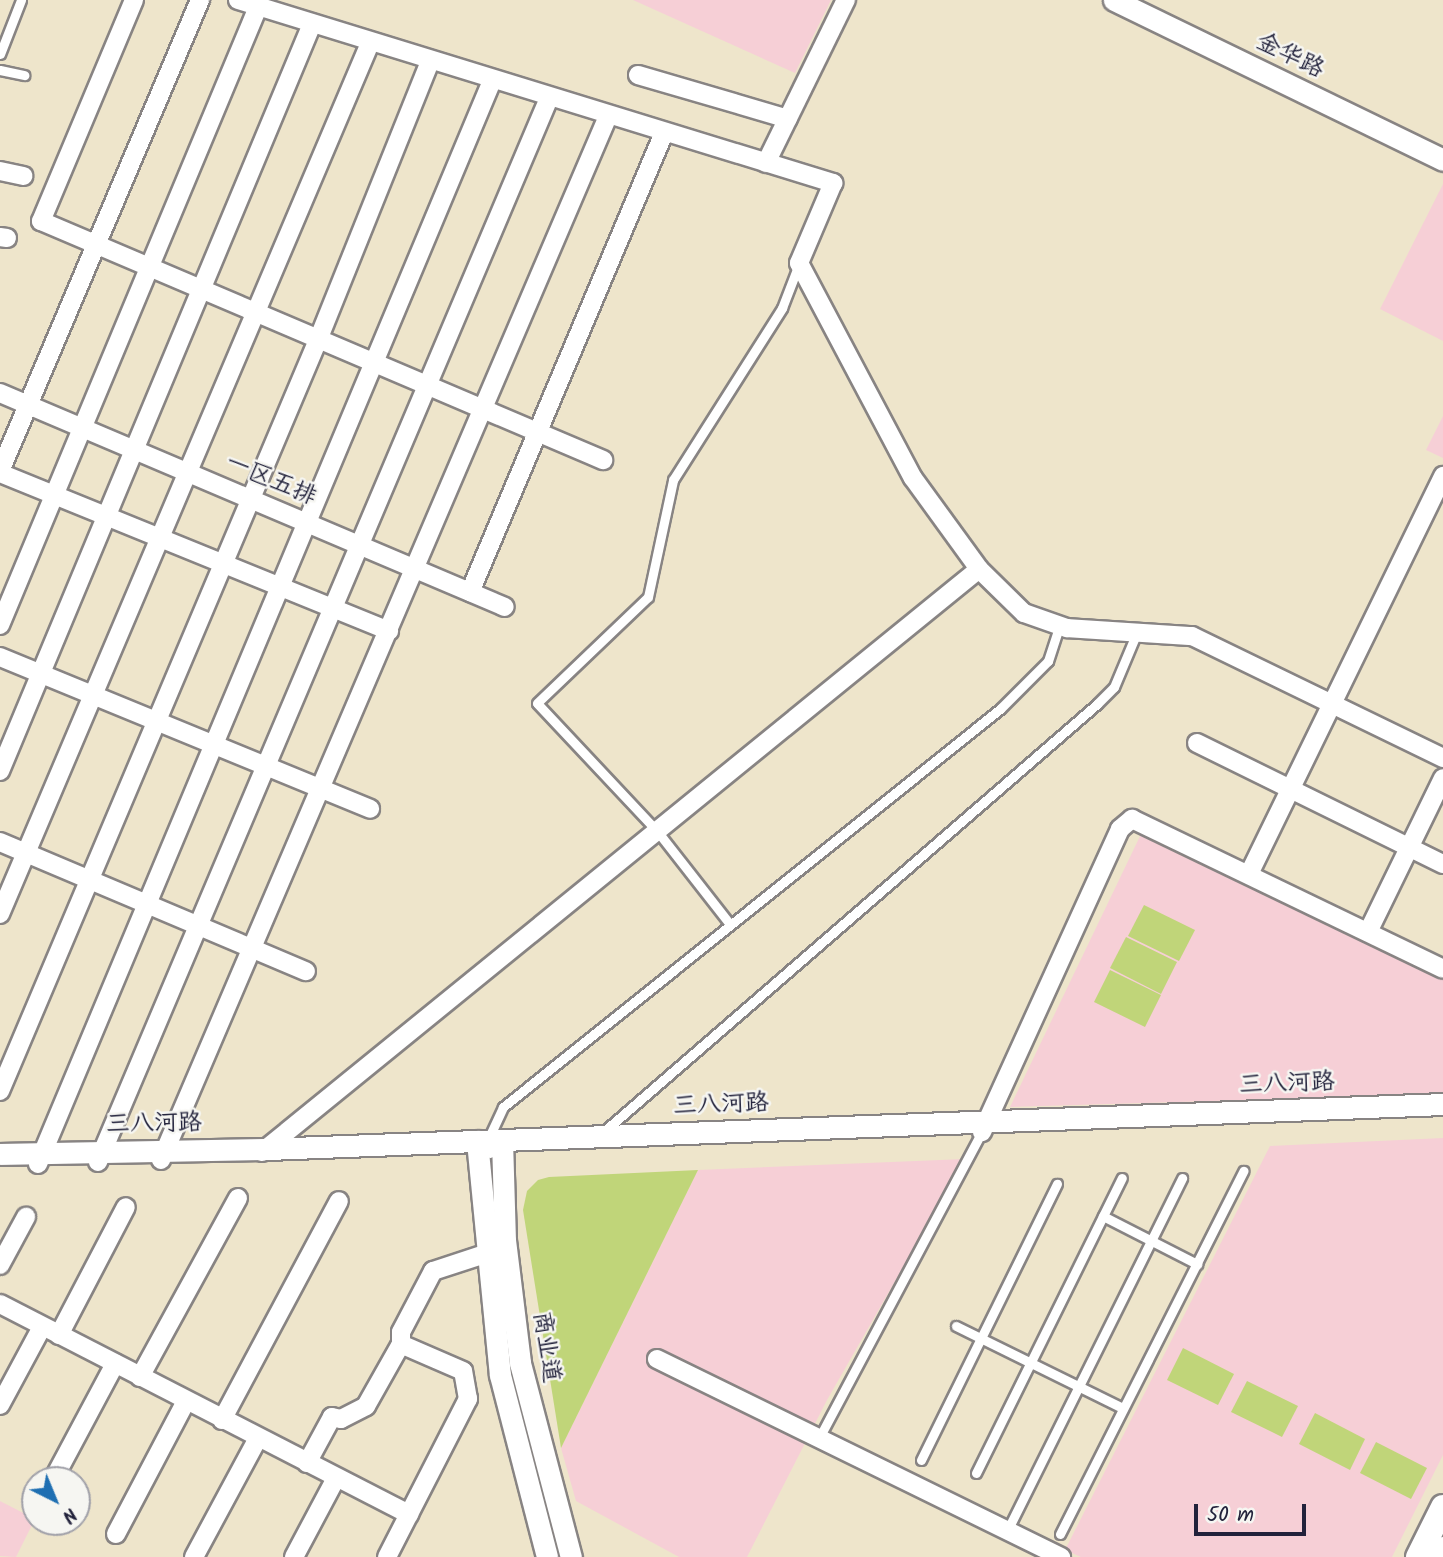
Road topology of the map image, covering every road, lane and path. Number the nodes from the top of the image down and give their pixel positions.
1 (21, 0) edge
2 (134, 0) edge
3 (201, 0) edge
4 (238, 0) edge
5 (846, 0) edge
6 (1114, 0) edge
7 (1135, 0) edge
8 (258, 6) junction
9 (312, 24) junction
10 (370, 43) junction
11 (0, 54) edge
12 (430, 62) junction
13 (0, 70) edge
14 (24, 75) dead end
15 (638, 75) dead end
16 (492, 81) junction
17 (549, 98) junction
18 (608, 116) junction
19 (788, 119) junction
20 (664, 132) junction
21 (1443, 149) edge
22 (1443, 160) edge
23 (766, 163) junction
24 (0, 171) edge
25 (23, 176) dead end
26 (96, 245) junction
27 (799, 263) junction
28 (149, 268) junction
29 (201, 290) junction
30 (255, 314) junction
31 (318, 340) junction
32 (373, 363) junction
33 (428, 386) junction
34 (0, 393) edge
35 (23, 402) junction
36 (484, 410) junction
37 (82, 428) junction
38 (538, 432) junction
39 (134, 449) junction
40 (603, 460) dead end
41 (0, 472) edge
42 (188, 472) junction
43 (1443, 476) edge
44 (54, 495) junction
45 (250, 498) junction
46 (107, 516) junction
47 (306, 522) junction
48 (160, 537) junction
49 (361, 545) junction
50 (223, 561) junction
51 (417, 569) junction
52 (979, 569) junction
53 (280, 585) junction
54 (470, 592) junction
55 (335, 607) junction
56 (505, 607) dead end
57 (0, 625) edge
58 (1060, 625) junction
59 (389, 631) junction
60 (1137, 632) junction
61 (0, 657) edge
62 (40, 675) junction
63 (92, 697) junction
64 (1331, 705) junction
65 (155, 724) junction
66 (1197, 743) dead end
67 (212, 746) junction
68 (1443, 758) edge
69 (267, 768) junction
70 (0, 771) edge
71 (1443, 778) edge
72 (320, 788) junction
73 (1290, 789) junction
74 (370, 809) dead end
75 (657, 831) junction
76 (0, 842) edge
77 (1409, 848) junction
78 (26, 852) junction
79 (1443, 864) edge
80 (1249, 874) junction
81 (89, 879) junction
82 (146, 902) junction
83 (0, 914) edge
84 (729, 923) junction
85 (200, 924) junction
86 (1368, 932) junction
87 (254, 947) junction
88 (1443, 969) edge
89 (306, 971) dead end
90 (0, 1091) edge
91 (1443, 1104) edge
92 (1443, 1116) edge
93 (985, 1126) junction
94 (597, 1141) junction
95 (490, 1147) junction
96 (260, 1153) junction
97 (0, 1154) edge
98 (164, 1155) junction
99 (99, 1157) junction
100 (40, 1159) junction
101 (0, 1164) edge
102 (1244, 1171) dead end
103 (1122, 1178) dead end
104 (1182, 1178) dead end
105 (1057, 1184) dead end
106 (238, 1198) dead end
107 (339, 1200) dead end
108 (127, 1207) dead end
109 (1104, 1216) junction
110 (26, 1217) dead end
111 (485, 1254) junction
112 (1197, 1264) junction
113 (0, 1265) edge
114 (0, 1304) edge
115 (42, 1326) junction
116 (956, 1326) dead end
117 (59, 1335) junction
118 (981, 1338) junction
119 (401, 1343) junction
120 (657, 1359) dead end
121 (115, 1364) junction
122 (141, 1377) junction
123 (186, 1401) junction
124 (0, 1405) edge
125 (1123, 1408) junction
126 (222, 1420) junction
127 (258, 1438) junction
128 (819, 1438) junction
129 (921, 1461) dead end
130 (307, 1463) junction
131 (60, 1466) edge
132 (976, 1474) dead end
133 (335, 1478) junction
134 (1443, 1507) edge
135 (409, 1514) junction
136 (1007, 1531) junction
137 (116, 1534) dead end
138 (1060, 1534) dead end
139 (1430, 1555) edge
140 (194, 1557) edge
141 (294, 1557) edge
142 (387, 1557) edge
143 (547, 1557) edge
144 (571, 1557) edge
145 (1061, 1557) edge

1 - 11 lane
2 - 26 street
3 - 26 street
4 - 8 street
5 - 19 street
6 - 22 street, 金华路
7 - 21 street, 金华路
8 - 9 street
8 - 28 street
9 - 10 street
9 - 29 street
10 - 12 street
10 - 30 street
12 - 16 street
12 - 31 street
13 - 14 lane
15 - 19 street
16 - 17 street
16 - 32 street
17 - 18 street
17 - 33 street
18 - 20 street
18 - 36 street
19 - 23 street
20 - 23 street
20 - 38 street
23 - 27 street
24 - 25 street
26 - 28 street
26 - 35 street
27 - 52 street
27 - 75 lane
28 - 29 street
28 - 37 street
29 - 30 street
29 - 39 street
30 - 31 street
30 - 42 street
31 - 32 street
31 - 45 street
32 - 33 street
32 - 47 street
33 - 36 street
33 - 49 street
34 - 35 street, 一区五排
35 - 37 street, 一区五排
35 - 41 street
36 - 38 street
36 - 51 street
37 - 39 street, 一区五排
37 - 44 street
38 - 40 street
38 - 54 street
39 - 42 street, 一区五排
39 - 46 street
41 - 44 street
42 - 45 street, 一区五排
42 - 48 street
43 - 64 street
44 - 46 street
44 - 57 street
45 - 47 street, 一区五排
45 - 50 street
46 - 48 street
46 - 62 street
47 - 49 street, 一区五排
47 - 53 street
48 - 50 street
48 - 63 street
49 - 51 street, 一区五排
49 - 55 street
50 - 53 street
50 - 65 street
51 - 54 street, 一区五排
51 - 59 street
52 - 58 street
52 - 75 street
53 - 55 street
53 - 67 street
54 - 56 street, 一区五排
55 - 59 street
55 - 69 street
58 - 60 street
58 - 84 lane
59 - 72 street
60 - 64 street
60 - 94 lane
61 - 62 street
62 - 63 street
62 - 70 street
63 - 65 street
63 - 78 street
64 - 68 street
64 - 73 street
65 - 67 street
65 - 81 street
66 - 73 street
67 - 69 street
67 - 82 street
69 - 72 street
69 - 85 street
71 - 77 street
72 - 74 street
72 - 87 street
73 - 77 street
73 - 80 street
75 - 84 lane
75 - 96 street
76 - 78 street
77 - 79 street
77 - 86 street
78 - 81 street
78 - 83 street
80 - 86 street
80 - 93 street
81 - 82 street
81 - 90 street
82 - 85 street
82 - 100 street
84 - 95 lane
85 - 87 street
85 - 99 street
86 - 88 street
87 - 89 street
87 - 98 street
91 - 93 street, 三八河路
92 - 93 street, 三八河路
93 - 94 street, 三八河路
93 - 128 lane
94 - 95 street, 三八河路
95 - 96 street, 三八河路
95 - 111 street, 商业道
95 - 144 street, 商业道
96 - 98 street, 三八河路
97 - 100 street, 三八河路
98 - 99 street, 三八河路
99 - 100 street, 三八河路
100 - 101 street, 三八河路
102 - 112 lane
103 - 109 lane
104 - 136 lane
105 - 118 lane
106 - 122 street
107 - 126 street
108 - 117 street
109 - 112 lane
109 - 132 lane
110 - 113 street
111 - 119 street
111 - 143 street, 商业道
112 - 125 lane
114 - 115 street
115 - 117 street
115 - 124 street
116 - 118 lane
117 - 121 street
118 - 125 lane
118 - 129 lane
119 - 130 street
119 - 135 street
120 - 128 street
121 - 122 street
121 - 131 street
122 - 123 street
123 - 126 street
123 - 137 street
125 - 138 lane
126 - 127 street
127 - 130 street
127 - 140 street
128 - 136 street
130 - 133 street
133 - 135 street
133 - 141 street
134 - 139 main road
135 - 142 street
136 - 145 street

